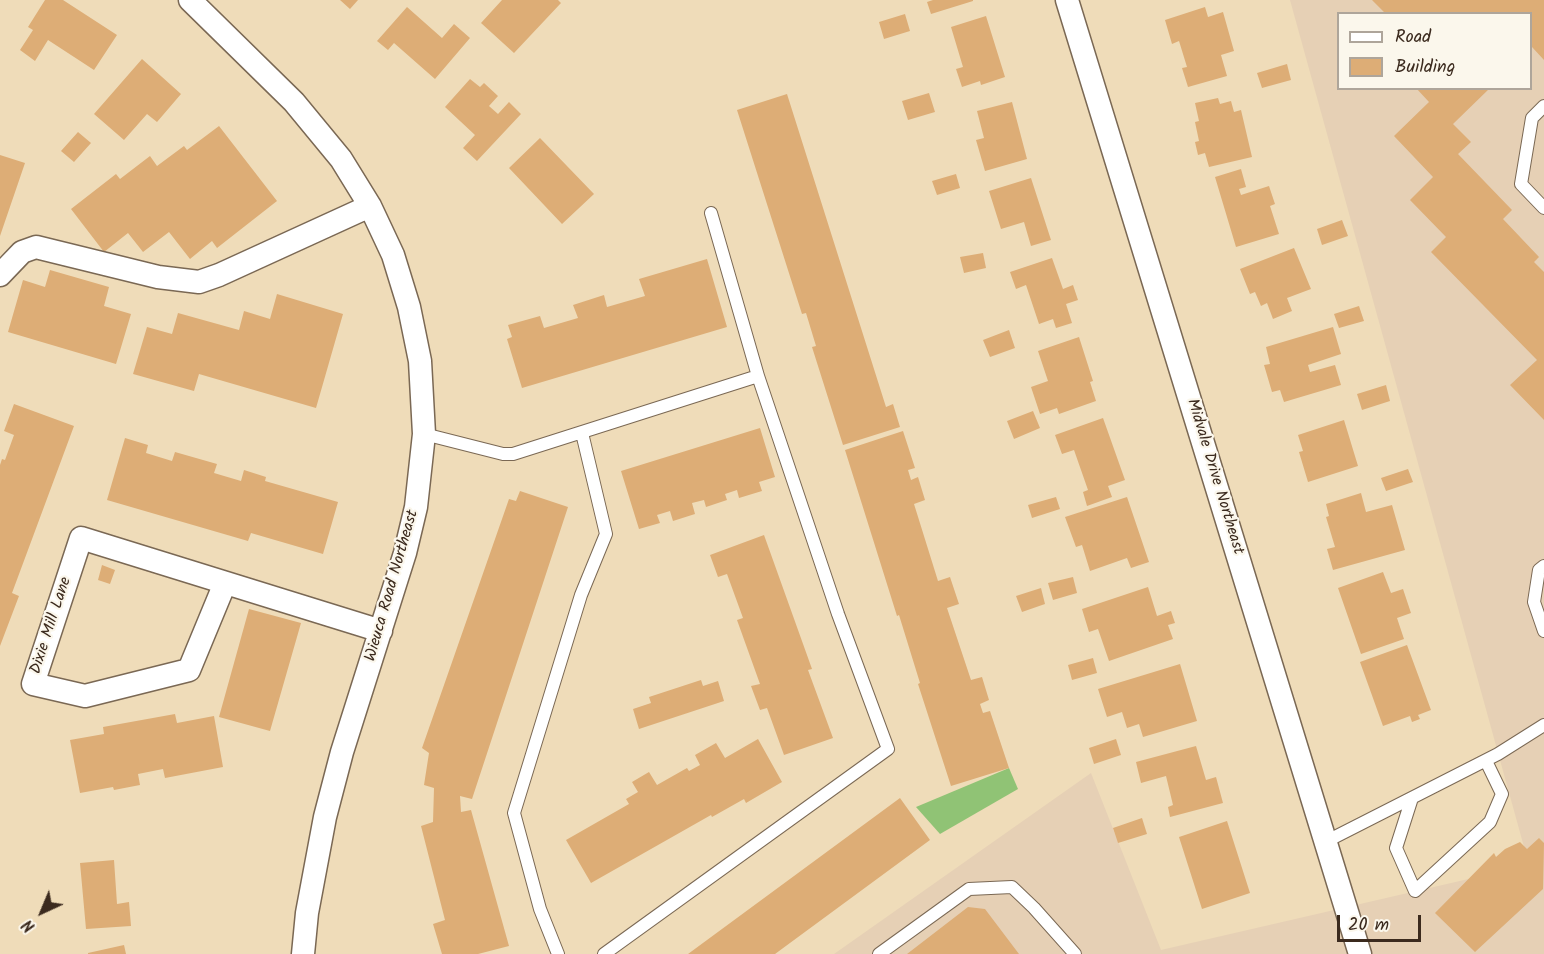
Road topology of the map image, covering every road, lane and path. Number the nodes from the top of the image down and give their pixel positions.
1 (190, 0) edge
2 (1067, 0) edge
3 (1544, 106) edge
4 (370, 206) junction
5 (1544, 208) edge
6 (711, 213) dead end
7 (0, 275) edge
8 (758, 376) junction
9 (582, 433) junction
10 (424, 435) junction
11 (1544, 566) edge
12 (225, 583) junction
13 (381, 631) junction
14 (1544, 632) edge
15 (1544, 726) edge
16 (1486, 761) junction
17 (1412, 798) junction
18 (1325, 842) junction
19 (303, 954) edge
20 (558, 954) edge
21 (604, 954) edge
22 (879, 954) edge
23 (1075, 954) edge
24 (1360, 954) edge

1 - 4 street, Wieuca Road Northeast
2 - 18 street, Midvale Drive Northeast
3 - 5 lane
4 - 7 street
4 - 10 street, Wieuca Road Northeast
6 - 8 lane
8 - 9 lane
8 - 21 lane
9 - 10 lane
9 - 20 lane
10 - 13 street, Wieuca Road Northeast
11 - 14 lane
12 - 12 street, Dixie Mill Lane
12 - 13 street, Dixie Mill Lane
13 - 19 street, Wieuca Road Northeast
15 - 16 lane
16 - 17 lane
16 - 17 lane
17 - 18 lane
18 - 24 street, Midvale Drive Northeast
22 - 23 lane

